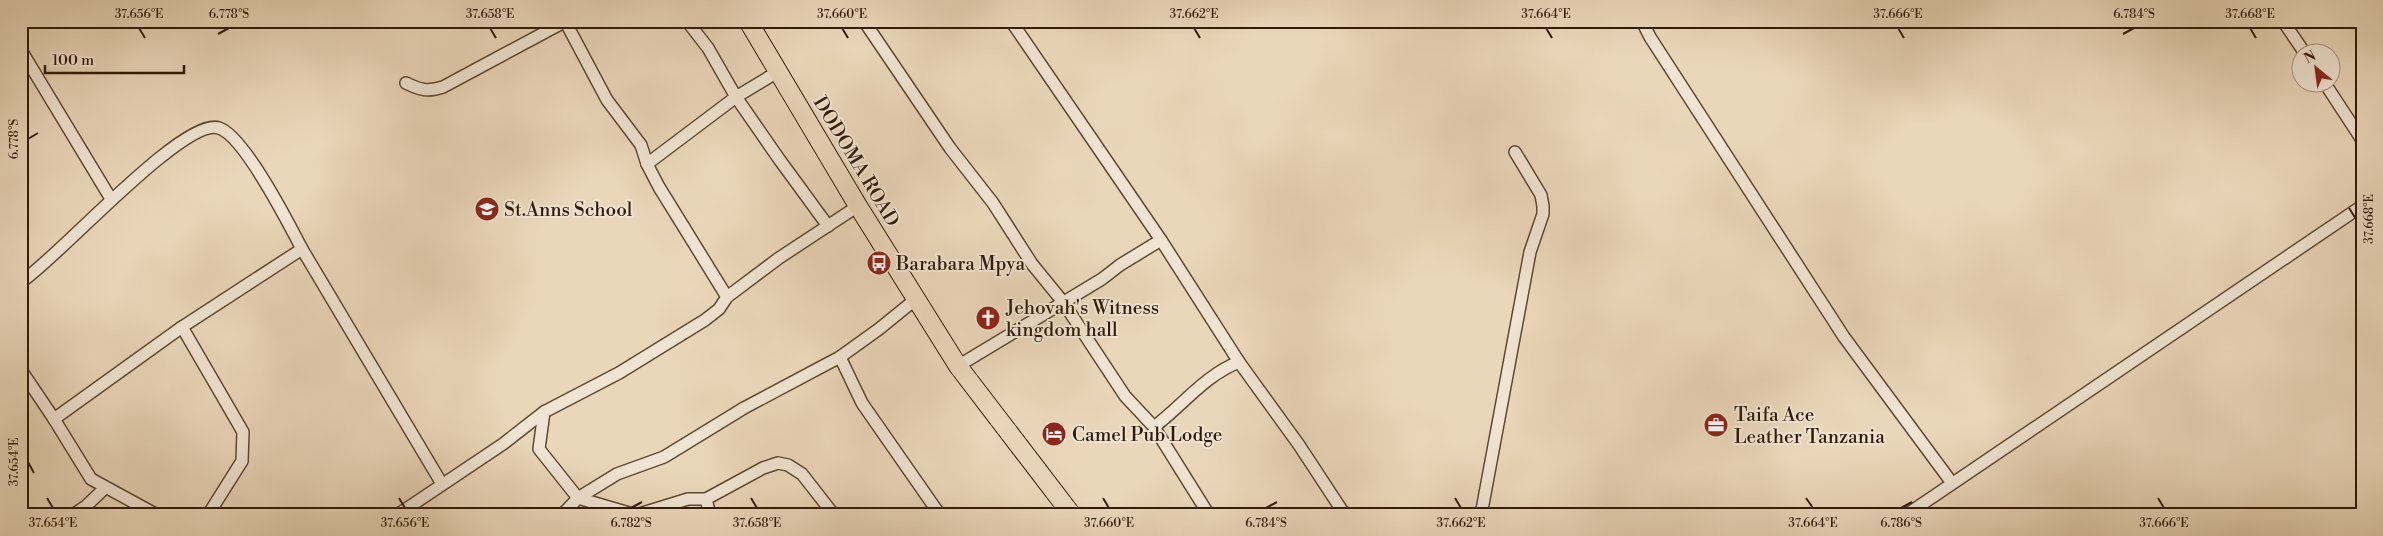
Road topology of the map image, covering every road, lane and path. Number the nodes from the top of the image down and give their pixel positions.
1 (566, 21) edge
2 (687, 21) edge
3 (748, 21) edge
4 (864, 21) edge
5 (1011, 21) edge
6 (1642, 21) edge
7 (2283, 21) edge
8 (2297, 42) edge
9 (21, 50) edge
10 (779, 71) junction
11 (406, 83) dead end
12 (2331, 92) edge
13 (736, 97) junction
14 (2362, 140) edge
15 (1515, 152) dead end
16 (647, 164) junction
17 (111, 199) junction
18 (858, 206) junction
19 (2362, 206) edge
20 (828, 226) junction
21 (1161, 240) junction
22 (302, 249) junction
23 (21, 282) edge
24 (727, 298) junction
25 (916, 299) junction
26 (1063, 302) junction
27 (182, 327) junction
28 (840, 357) junction
29 (1239, 362) junction
30 (958, 366) junction
31 (21, 370) edge
32 (544, 412) junction
33 (54, 419) junction
34 (1154, 427) junction
35 (1952, 483) junction
36 (442, 484) junction
37 (105, 488) junction
38 (578, 498) junction
39 (706, 499) junction
40 (833, 514) edge
41 (73, 515) edge
42 (157, 515) edge
43 (208, 515) edge
44 (397, 515) edge
45 (562, 515) edge
46 (636, 515) edge
47 (710, 515) edge
48 (940, 515) edge
49 (1072, 515) edge
50 (1209, 515) edge
51 (1345, 515) edge
52 (1481, 515) edge
53 (1906, 515) edge

1 - 11 street
1 - 16 street
2 - 13 street
3 - 10 highway, DODOMA ROAD
4 - 26 street
5 - 21 street
6 - 35 street
7 - 8 street
9 - 17 street
10 - 13 street
10 - 18 highway, DODOMA ROAD
12 - 14 street
13 - 16 street
13 - 20 street
15 - 52 street
16 - 24 street
17 - 22 street
17 - 23 street
18 - 20 street
18 - 25 highway, DODOMA ROAD
19 - 35 street
20 - 24 street
21 - 26 street
21 - 29 street
22 - 27 street
22 - 36 street
24 - 32 street
25 - 28 street
25 - 30 highway, DODOMA ROAD
26 - 30 street
26 - 34 street
27 - 33 street
27 - 43 street
28 - 38 street
28 - 48 street
29 - 34 street
29 - 51 street
30 - 49 highway, DODOMA ROAD
31 - 33 street
32 - 36 street
32 - 38 street
33 - 37 street
34 - 50 street
35 - 53 street
36 - 44 street
37 - 41 street
37 - 42 street
38 - 45 street
38 - 46 street
39 - 40 street
39 - 46 street
39 - 47 street

